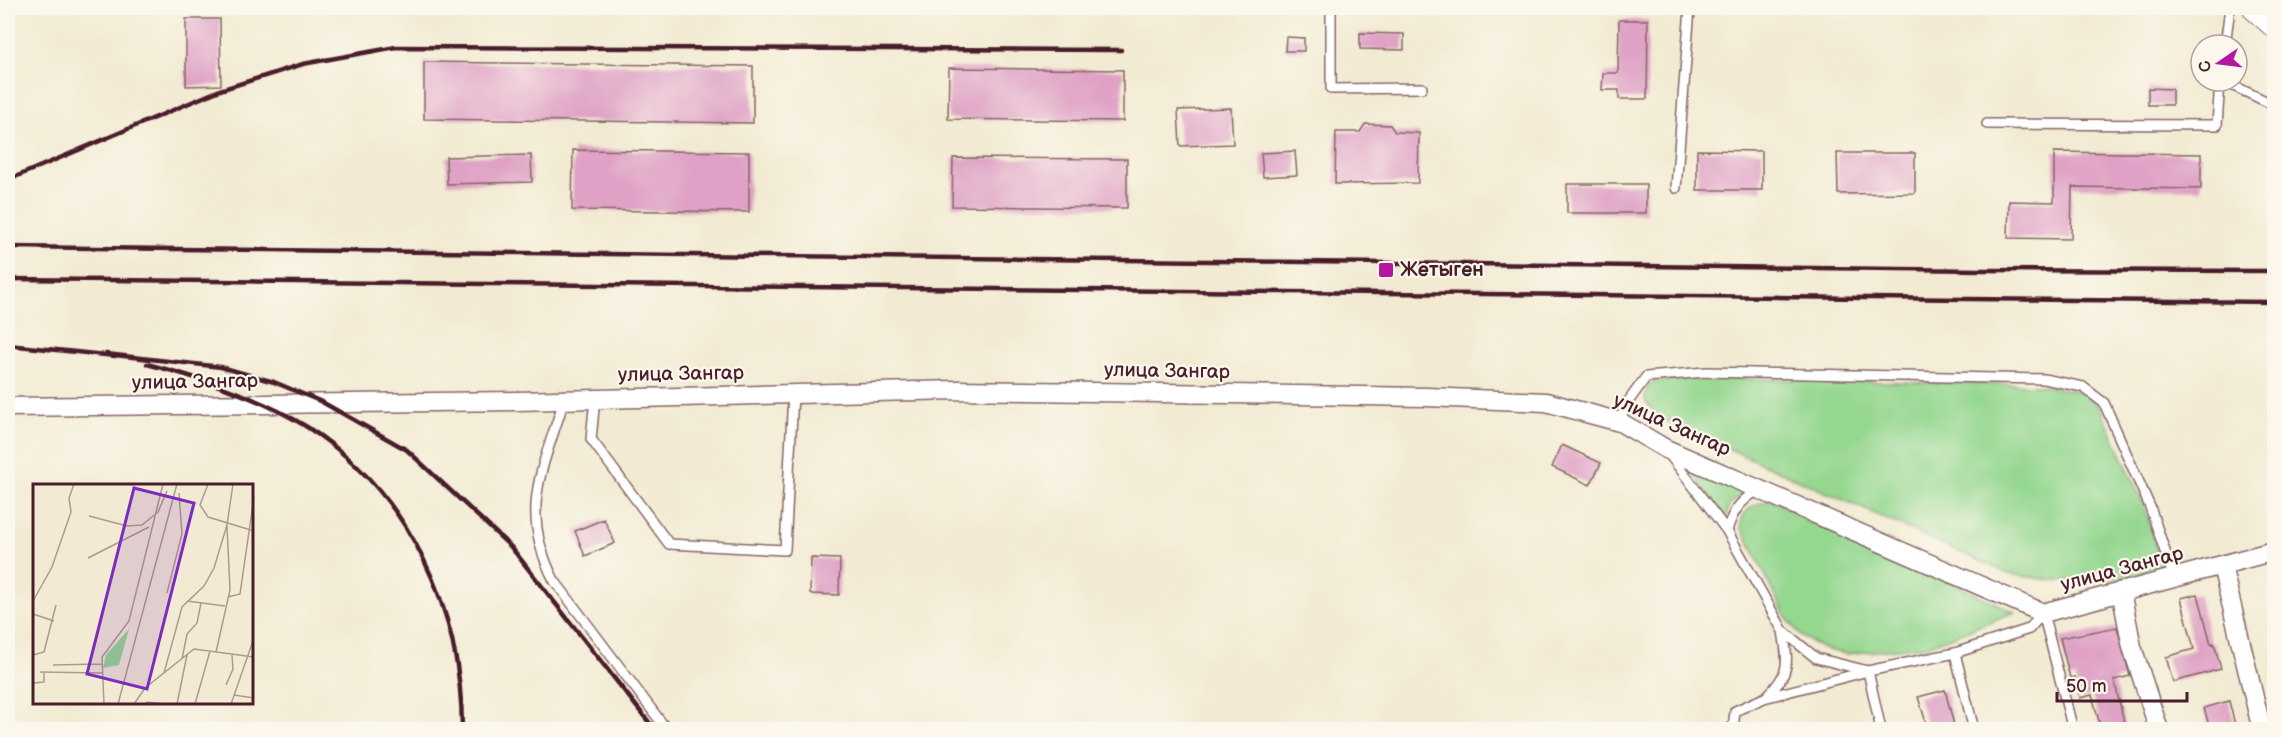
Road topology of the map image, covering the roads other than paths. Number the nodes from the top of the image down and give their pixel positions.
1 (1330, 8) edge
2 (1689, 8) edge
3 (2230, 8) edge
4 (2256, 8) edge
5 (2274, 24) edge
6 (2227, 33) edge
7 (1422, 88) dead end
8 (2221, 93) edge
9 (2248, 93) edge
10 (2274, 105) edge
11 (1987, 124) dead end
12 (1676, 188) dead end
13 (793, 394) junction
14 (595, 399) junction
15 (564, 400) junction
16 (8, 407) edge
17 (1620, 422) junction
18 (1666, 449) junction
19 (1760, 489) junction
20 (1727, 531) junction
21 (2274, 550) edge
22 (2222, 566) junction
23 (2174, 578) junction
24 (2121, 591) junction
25 (2043, 613) junction
26 (1783, 631) junction
27 (1955, 653) junction
28 (1868, 671) junction
29 (1764, 698) junction
30 (667, 729) edge
31 (1732, 729) edge
32 (1881, 729) edge
33 (1974, 729) edge
34 (2073, 729) edge
35 (2159, 729) edge
36 (2262, 729) edge

1 - 7 lane
2 - 12 lane
3 - 6 lane
4 - 5 main road
8 - 11 lane
9 - 10 lane
13 - 14 street, улица Зангар
13 - 14 lane
13 - 17 street, улица Зангар
14 - 15 street, улица Зангар
15 - 16 street, улица Зангар
15 - 30 lane
17 - 18 street, улица Зангар
17 - 23 lane
18 - 19 street, улица Зангар
18 - 20 lane
19 - 20 lane
19 - 25 street, улица Зангар
20 - 26 lane
21 - 22 street, улица Зангар
22 - 23 street, улица Зангар
22 - 36 street
23 - 24 street, улица Зангар
24 - 25 street, улица Зангар
24 - 35 street
25 - 27 lane
25 - 34 lane
26 - 28 lane
26 - 29 lane
27 - 28 lane
27 - 33 lane
28 - 29 lane
28 - 32 lane
29 - 31 lane

